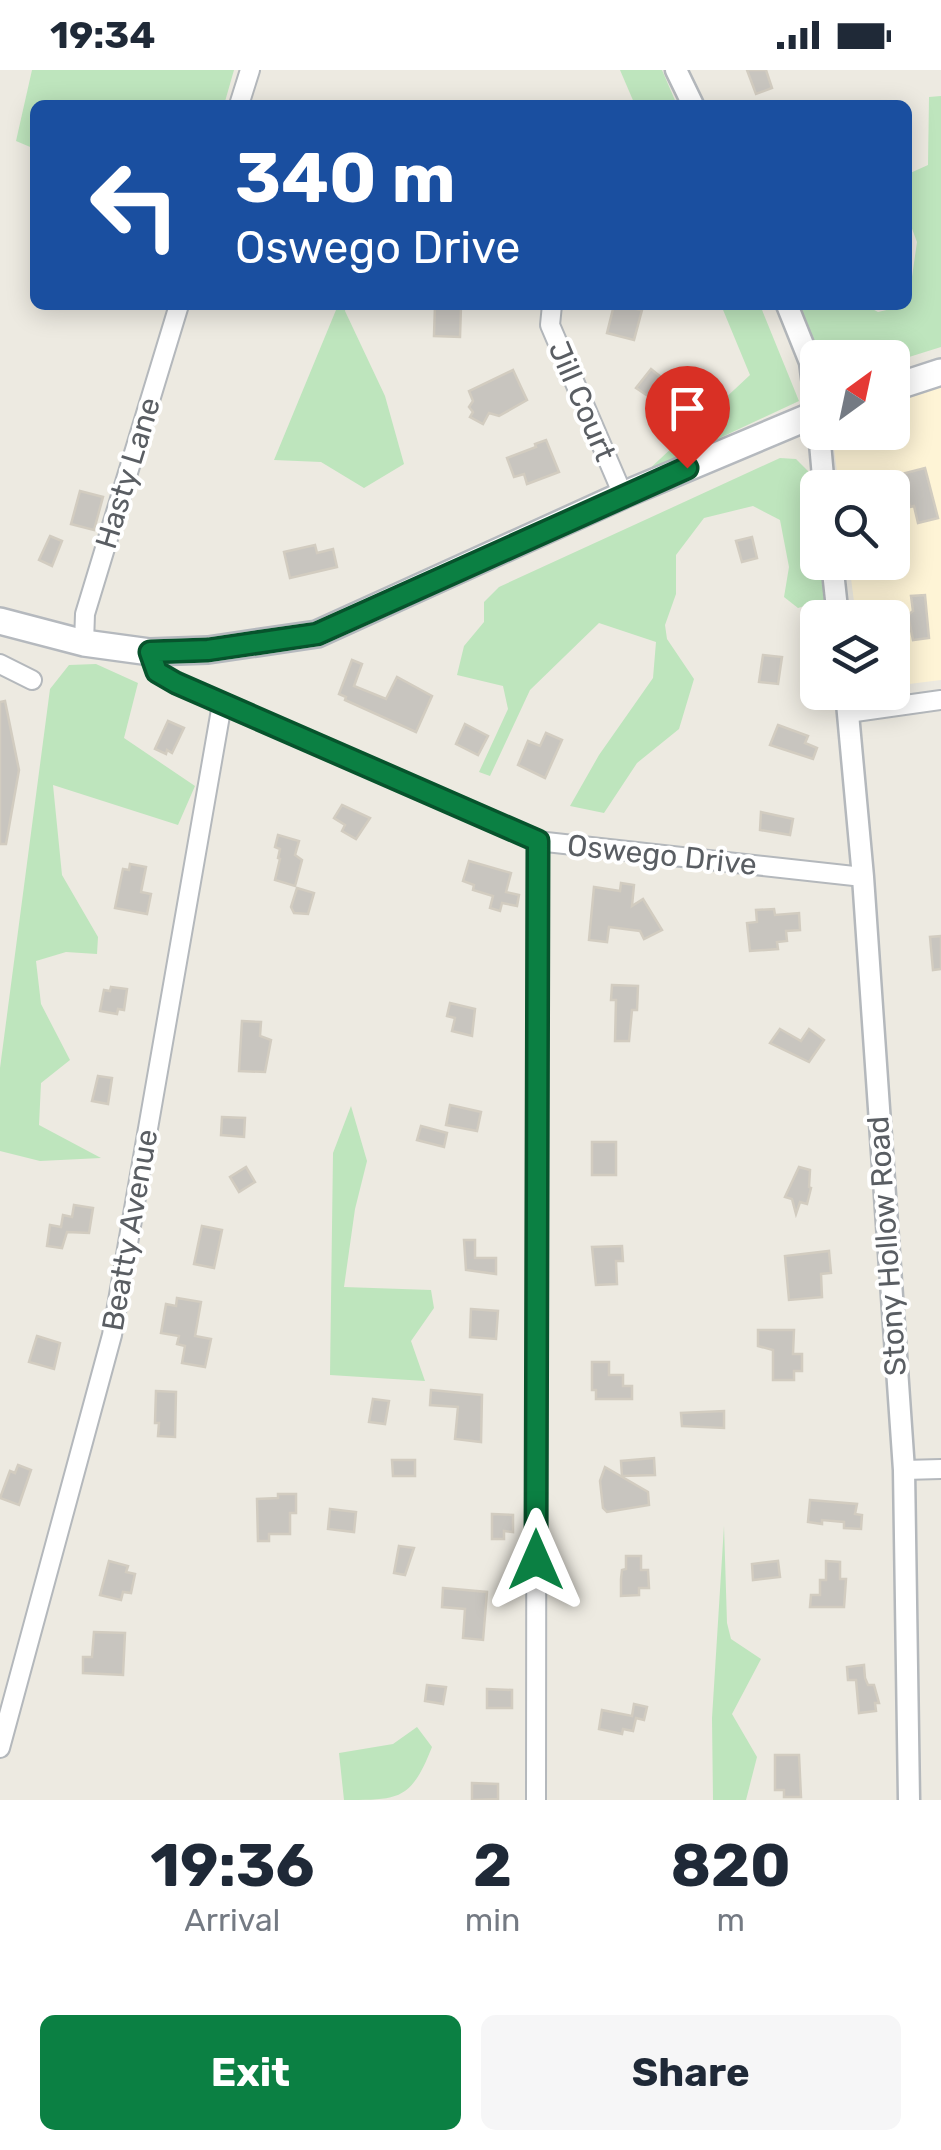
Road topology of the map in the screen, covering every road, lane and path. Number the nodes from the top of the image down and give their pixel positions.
1 (250, 70) edge
2 (676, 70) edge
3 (241, 100) edge
4 (691, 100) edge
5 (176, 310) edge
6 (552, 310) edge
7 (788, 310) edge
8 (801, 340) edge
9 (941, 372) edge
10 (910, 382) edge
11 (800, 421) edge
12 (623, 495) junction
13 (0, 621) edge
14 (84, 643) junction
15 (150, 652) junction
16 (0, 664) edge
17 (32, 680) dead end
18 (941, 700) edge
19 (910, 701) edge
20 (222, 704) junction
21 (848, 710) edge
22 (538, 841) junction
23 (863, 877) junction
24 (941, 1468) edge
25 (904, 1470) junction
26 (0, 1748) edge
27 (536, 1800) edge
28 (910, 1800) edge

1 - 3 street
2 - 4 street
5 - 14 street, Hasty Lane
6 - 12 street, Jill Court
7 - 8 street
9 - 10 main road
11 - 12 main road
12 - 15 main road
13 - 14 main road
14 - 15 main road
15 - 20 street, Oswego Drive
16 - 17 street
18 - 19 street
20 - 22 street, Oswego Drive
20 - 26 street, Beatty Avenue
21 - 23 street, Stony Hollow Road
22 - 23 street, Oswego Drive
22 - 27 street
23 - 25 street, Stony Hollow Road
24 - 25 street
25 - 28 street, Stony Hollow Road

